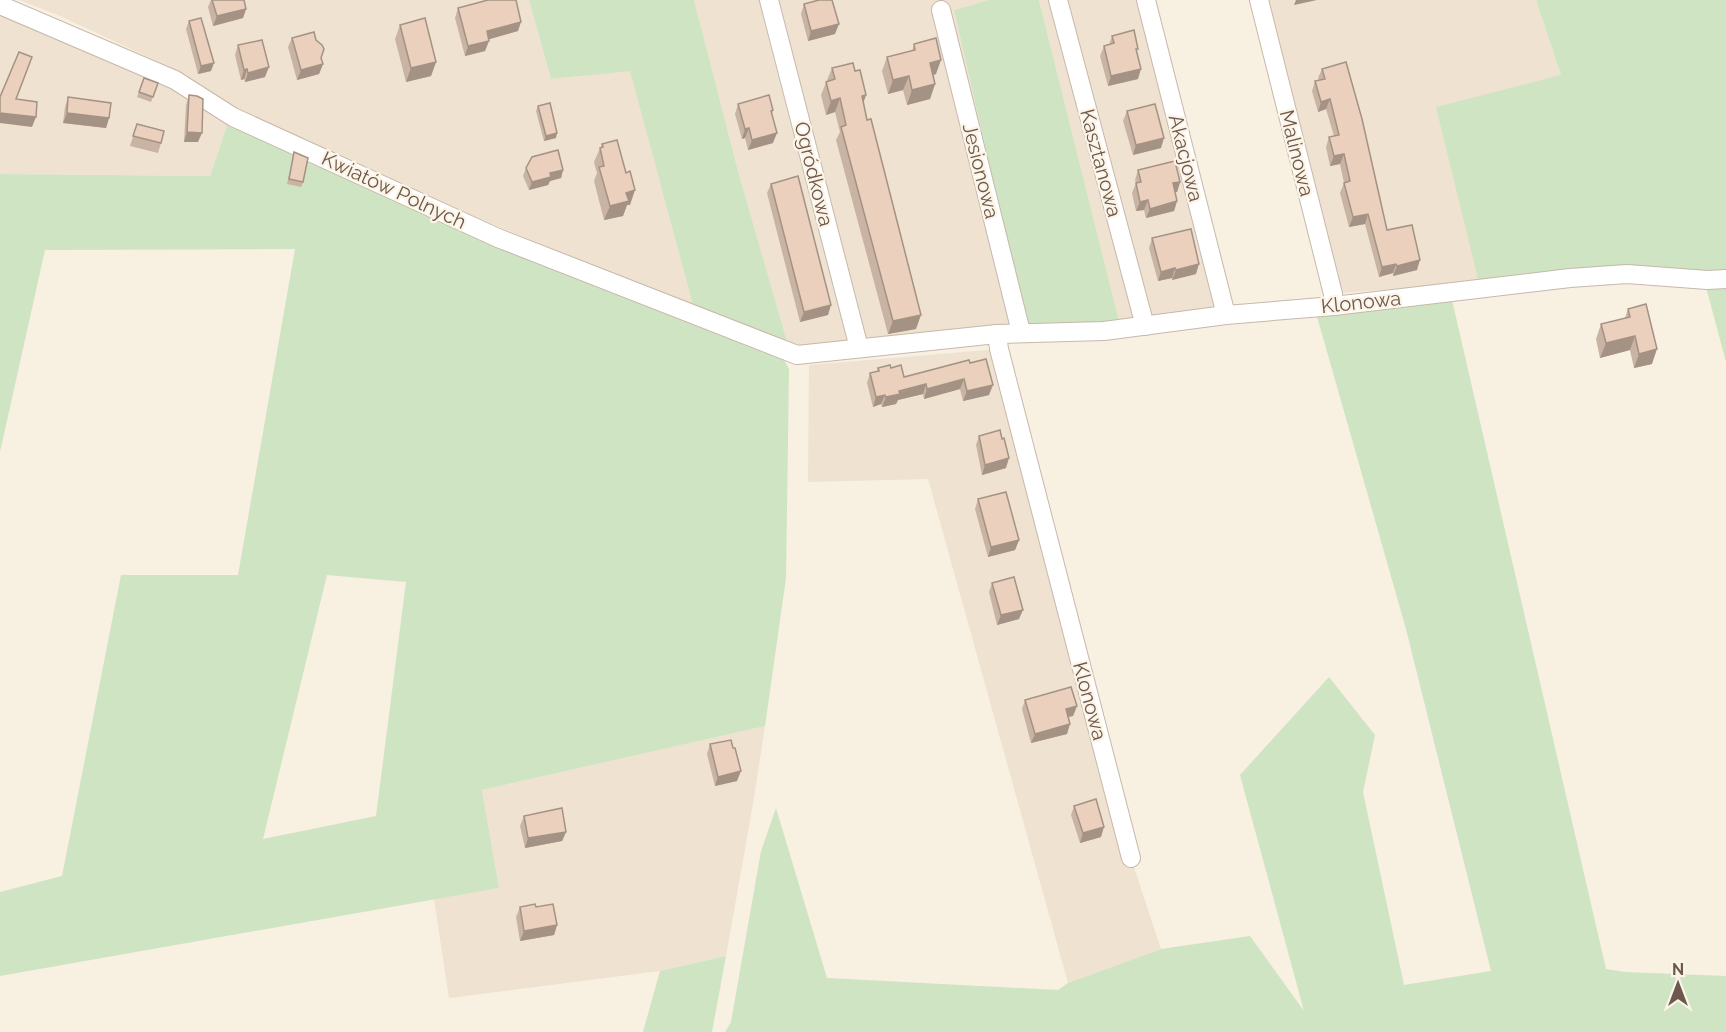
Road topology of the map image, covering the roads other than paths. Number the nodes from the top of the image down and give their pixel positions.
1 (770, 0) edge
2 (1058, 0) edge
3 (1146, 0) edge
4 (1259, 0) edge
5 (0, 5) edge
6 (941, 10) dead end
7 (1726, 279) edge
8 (1334, 306) junction
9 (1226, 315) junction
10 (1145, 326) junction
11 (1021, 332) junction
12 (997, 334) junction
13 (859, 348) junction
14 (797, 356) joint
15 (1131, 858) dead end

1 - 13 street, Ogródkowa
2 - 10 street, Kasztanowa
3 - 9 street, Akacjowa
4 - 8 street, Malinowa
5 - 14 street, Kwiatów Polnych
6 - 11 street, Jesionowa
7 - 8 street, Klonowa
8 - 9 street, Klonowa
9 - 10 street, Klonowa
10 - 11 street, Klonowa
11 - 12 street, Klonowa
12 - 13 street, Klonowa
12 - 15 street, Klonowa
13 - 14 street, Klonowa

